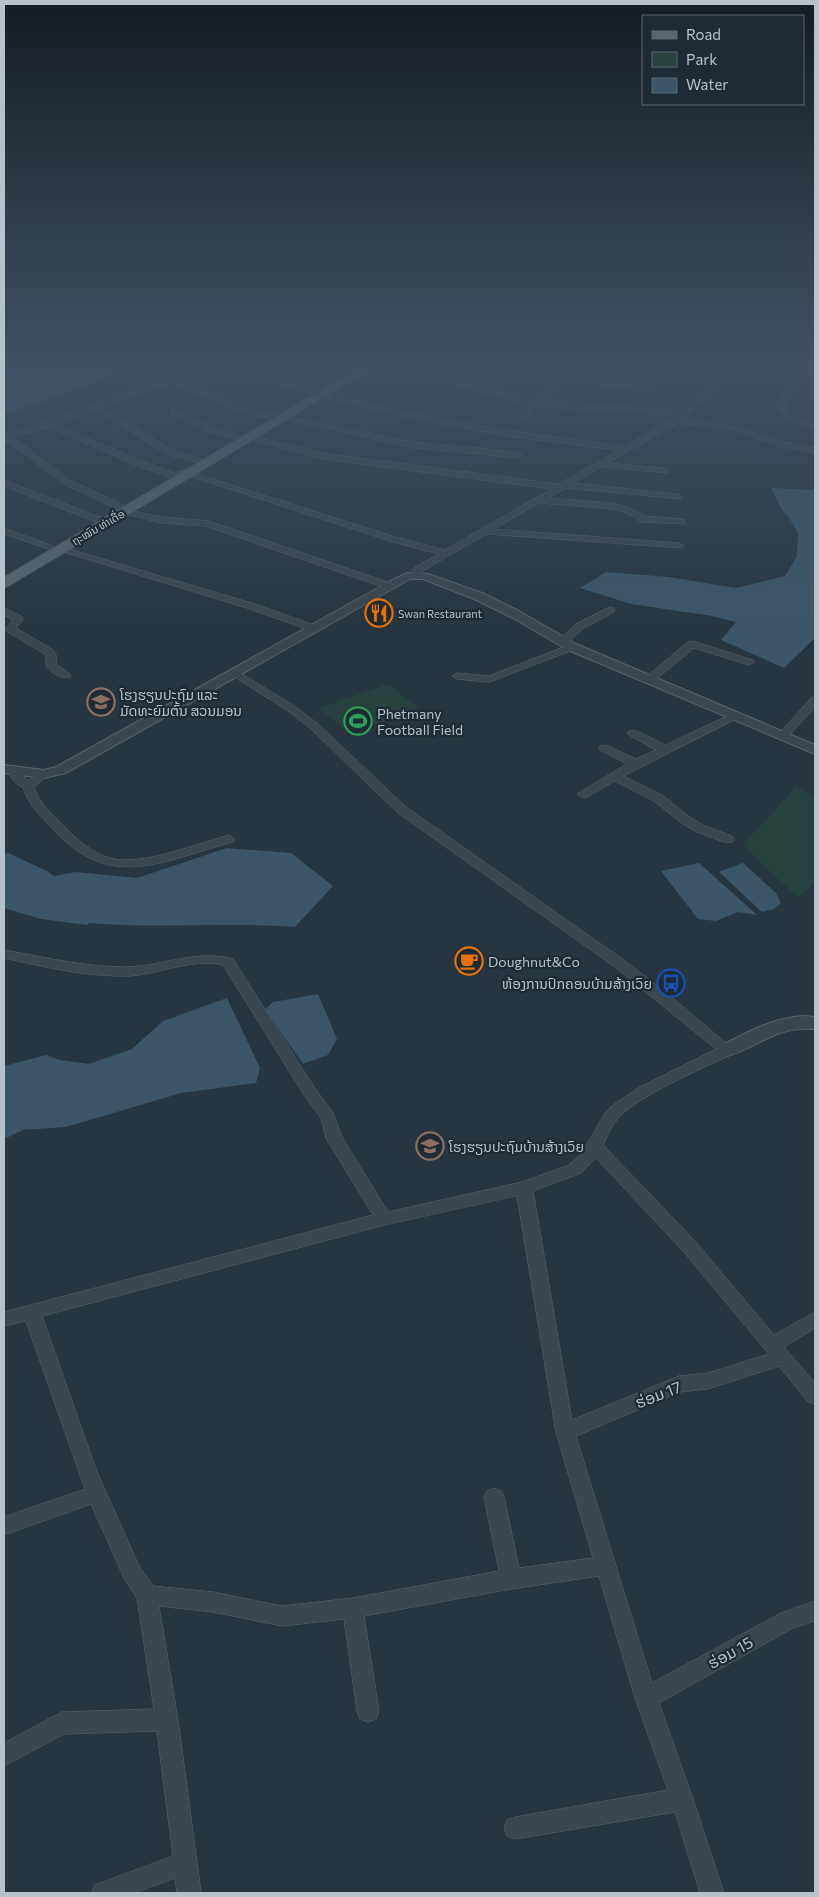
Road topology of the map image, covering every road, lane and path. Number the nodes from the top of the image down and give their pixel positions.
1 (28, 453) edge
2 (114, 453) edge
3 (171, 453) edge
4 (214, 453) edge
5 (218, 453) edge
6 (308, 453) edge
7 (492, 453) edge
8 (620, 453) edge
9 (518, 455) dead end
10 (198, 461) junction
11 (601, 465) junction
12 (665, 471) dead end
13 (181, 474) junction
14 (4, 483) edge
15 (562, 486) junction
16 (677, 497) dead end
17 (537, 500) junction
18 (122, 509) junction
19 (99, 520) junction
20 (682, 522) dead end
21 (4, 531) edge
22 (484, 531) junction
23 (679, 546) dead end
24 (55, 548) junction
25 (446, 553) junction
26 (415, 575) junction
27 (4, 576) edge
28 (4, 584) edge
29 (389, 586) junction
30 (610, 610) dead end
31 (4, 611) edge
32 (313, 628) junction
33 (567, 644) junction
34 (749, 662) dead end
35 (234, 672) junction
36 (66, 675) dead end
37 (458, 676) dead end
38 (650, 679) junction
39 (815, 700) edge
40 (734, 716) junction
41 (633, 733) dead end
42 (783, 736) junction
43 (604, 748) dead end
44 (665, 750) junction
45 (815, 750) edge
46 (636, 764) junction
47 (10, 770) edge
48 (44, 774) junction
49 (614, 776) junction
50 (28, 785) junction
51 (583, 794) dead end
52 (229, 839) dead end
53 (728, 839) dead end
54 (4, 954) edge
55 (813, 1020) edge
56 (727, 1050) junction
57 (594, 1146) junction
58 (524, 1188) junction
59 (384, 1219) junction
60 (31, 1312) junction
61 (4, 1319) edge
62 (815, 1319) edge
63 (777, 1351) junction
64 (815, 1396) edge
65 (565, 1432) junction
66 (98, 1493) junction
67 (494, 1497) dead end
68 (4, 1526) edge
69 (604, 1566) junction
70 (511, 1579) junction
71 (147, 1595) junction
72 (353, 1608) junction
73 (815, 1611) edge
74 (646, 1698) junction
75 (368, 1711) dead end
76 (167, 1720) junction
77 (4, 1755) edge
78 (682, 1799) junction
79 (515, 1828) dead end
80 (186, 1863) junction
81 (103, 1893) edge
82 (189, 1893) edge
83 (712, 1893) edge

1 - 18 street
2 - 13 street
3 - 10 street
4 - 10 main road, ຖະໝົນ ທ່າເດື່ອ
5 - 13 main road, ຖະໝົນ ທ່າເດື່ອ
6 - 15 street
7 - 9 street
8 - 11 street
10 - 13 main road, ຖະໝົນ ທ່າເດື່ອ
11 - 12 street
11 - 15 street
13 - 18 main road, ຖະໝົນ ທ່າເດື່ອ
13 - 25 street
14 - 19 street
15 - 16 street
15 - 17 street
17 - 20 street
17 - 22 street
18 - 19 main road, ຖະໝົນ ທ່າເດື່ອ
18 - 24 main road, ຖະໝົນ ທ່າເດື່ອ
18 - 29 street
19 - 24 main road, ຖະໝົນ ທ່າເດື່ອ
21 - 24 street
22 - 23 street
22 - 25 street
24 - 27 main road, ຖະໝົນ ທ່າເດື່ອ
24 - 28 main road, ຖະໝົນ ທ່າເດື່ອ
24 - 32 street
25 - 26 street
26 - 29 street
26 - 33 street
29 - 32 street
30 - 33 street
31 - 36 street
32 - 35 street
33 - 37 street
33 - 38 street
34 - 38 street
35 - 48 street
35 - 56 street
38 - 40 street
39 - 42 street
40 - 42 street
40 - 44 street
41 - 44 street
42 - 45 street
43 - 46 street
44 - 46 street
46 - 49 street
47 - 48 street
47 - 50 street
48 - 50 street
49 - 51 street
49 - 53 street
50 - 52 street
54 - 59 street
55 - 56 street
56 - 57 street
57 - 58 street
57 - 63 street
58 - 59 street
58 - 65 street
59 - 60 street
60 - 61 street
60 - 66 street
62 - 63 street, ຮ່ອມ 17
63 - 64 street
63 - 65 street, ຮ່ອມ 17
65 - 69 street
66 - 68 street
66 - 71 street
67 - 70 street
69 - 70 street
69 - 74 street
70 - 72 street
71 - 72 street
71 - 76 street
72 - 75 street
73 - 74 street, ຮ່ອມ 15
74 - 78 street
76 - 77 street
76 - 80 street
78 - 79 street
78 - 83 street
80 - 81 street
80 - 82 street

